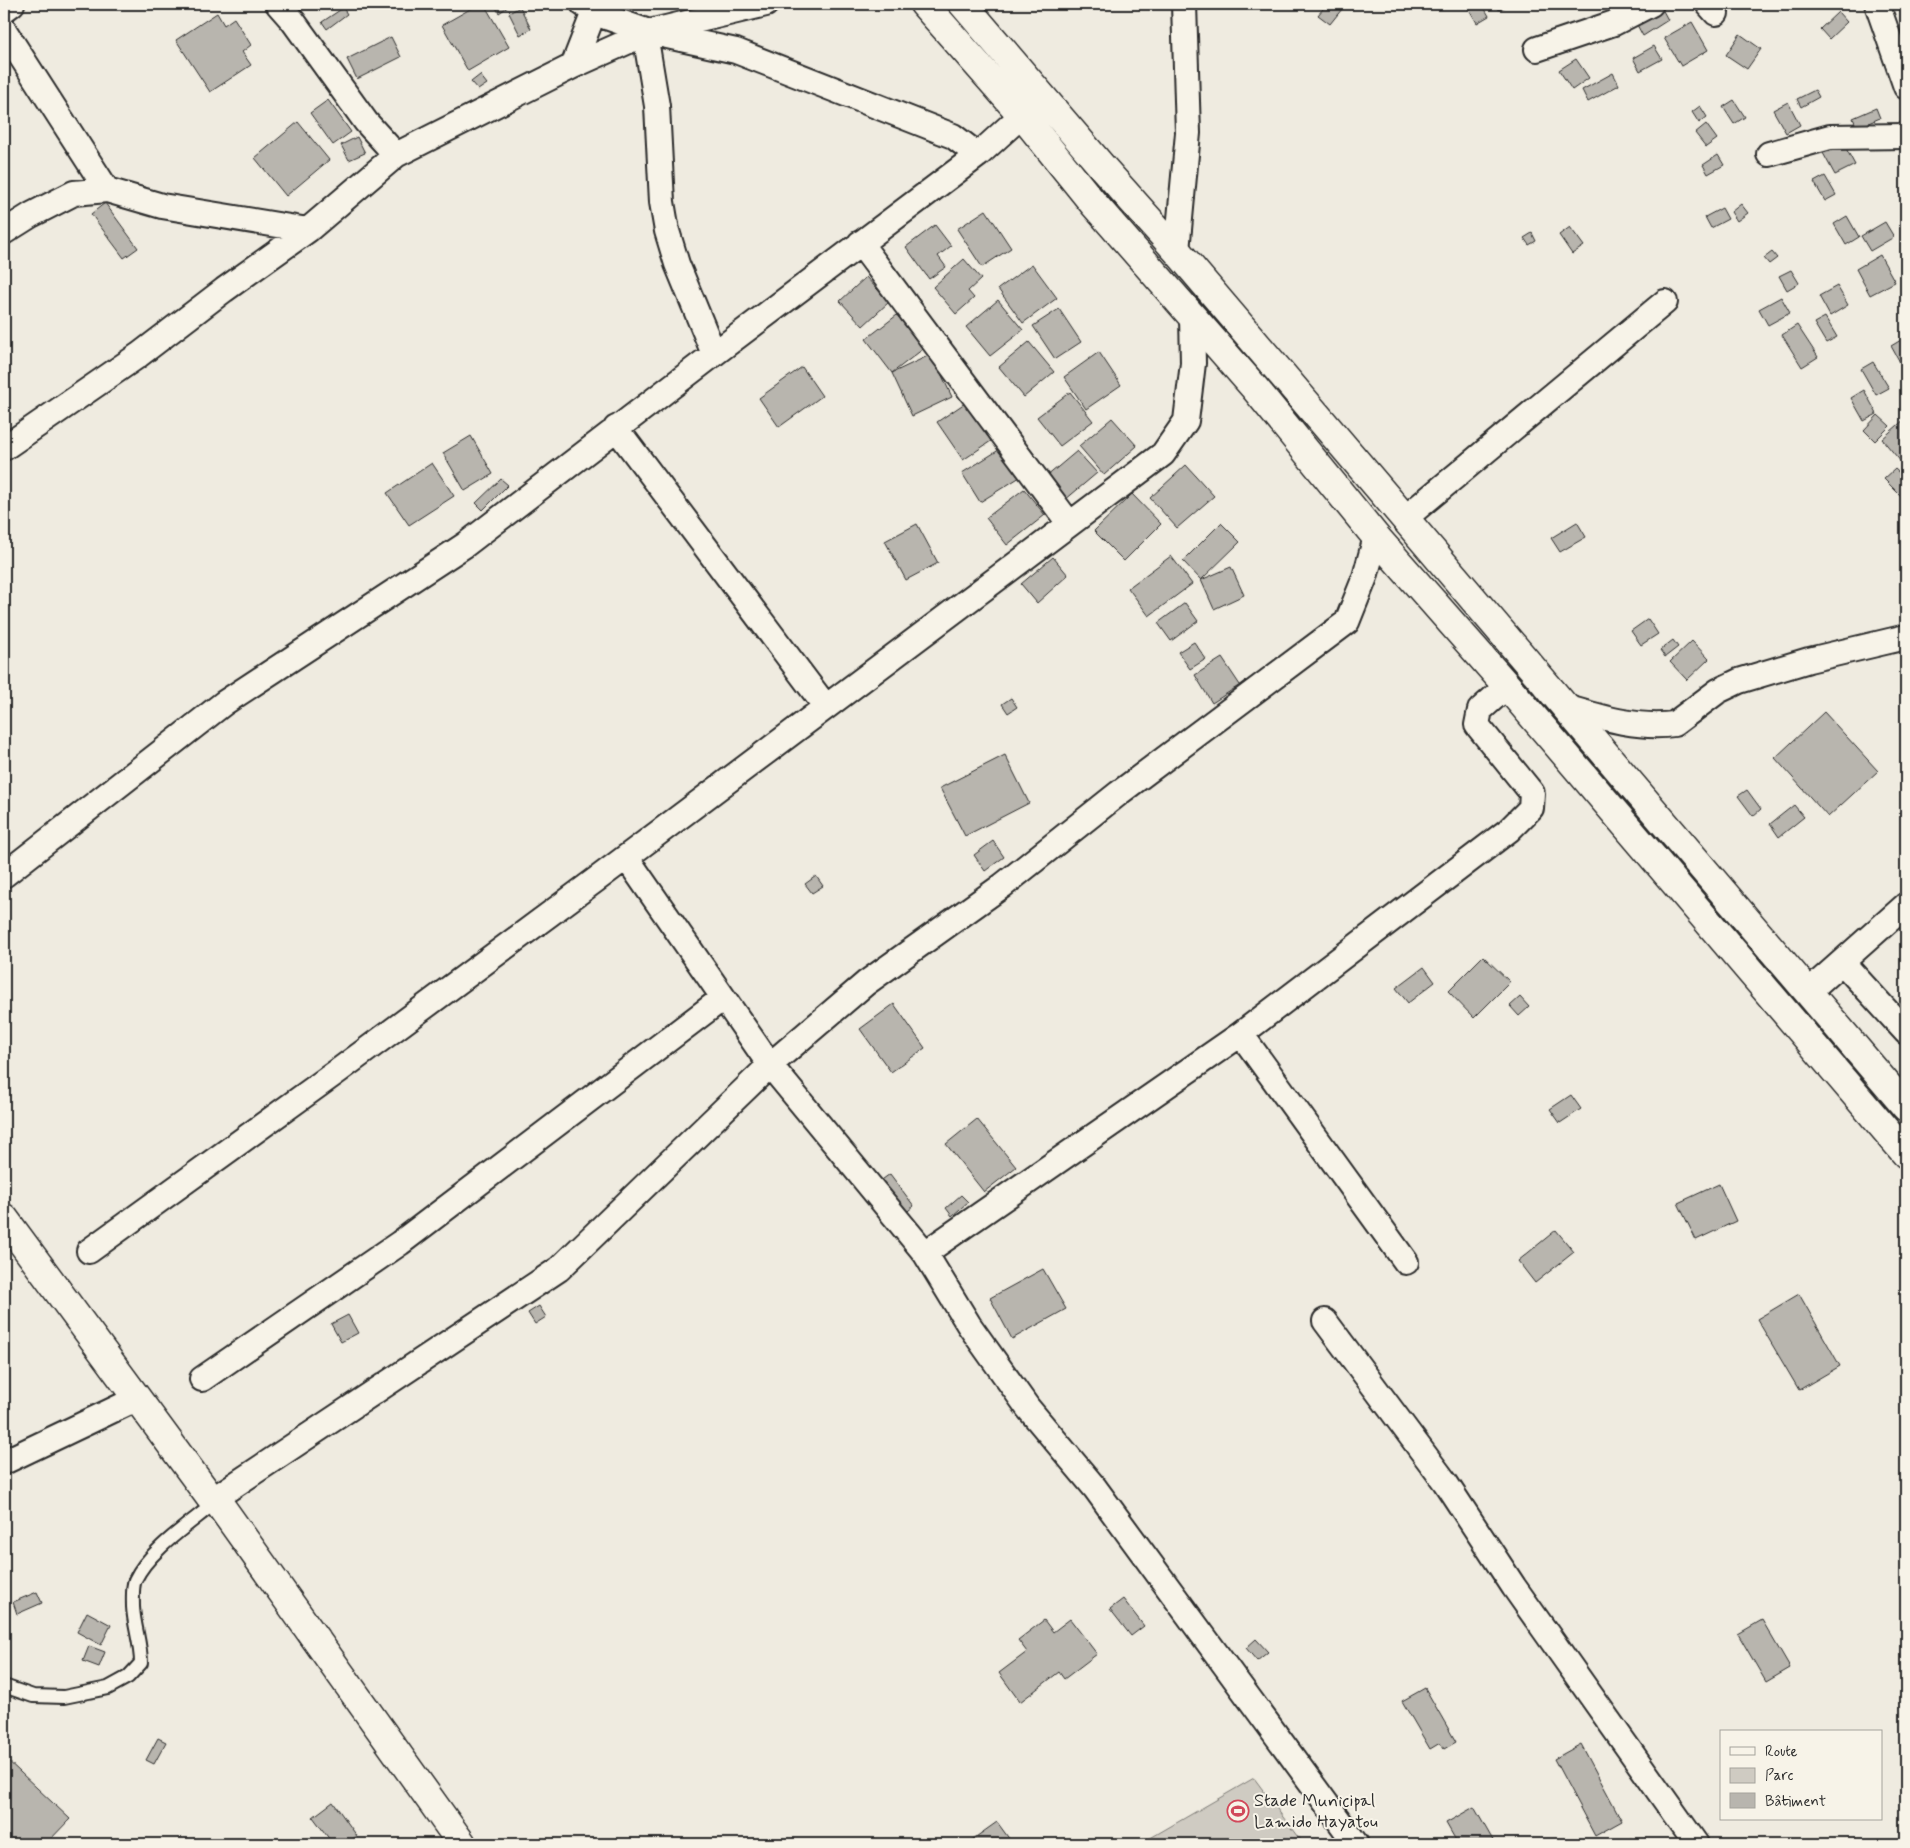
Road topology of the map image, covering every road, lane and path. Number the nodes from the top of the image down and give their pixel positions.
1 (12, 4) edge
2 (278, 4) edge
3 (766, 4) edge
4 (924, 4) edge
5 (1184, 4) edge
6 (1651, 4) edge
7 (1877, 4) edge
8 (593, 6) edge
9 (973, 8) edge
10 (4, 10) edge
11 (4, 30) edge
12 (647, 33) junction
13 (1537, 49) dead end
14 (573, 66) junction
15 (1906, 87) edge
16 (1022, 115) junction
17 (1906, 136) edge
18 (1769, 154) dead end
19 (396, 155) junction
20 (978, 155) junction
21 (101, 180) junction
22 (308, 230) junction
23 (4, 232) edge
24 (860, 244) junction
25 (1177, 251) junction
26 (1665, 302) dead end
27 (1192, 317) junction
28 (714, 354) junction
29 (616, 428) junction
30 (4, 448) edge
31 (1404, 519) junction
32 (1069, 523) junction
33 (1376, 537) junction
34 (1906, 637) edge
35 (1507, 686) junction
36 (826, 707) junction
37 (1565, 707) junction
38 (626, 857) junction
39 (4, 875) edge
40 (1906, 906) edge
41 (1842, 962) junction
42 (1808, 992) junction
43 (723, 998) junction
44 (1906, 1032) edge
45 (1241, 1034) junction
46 (770, 1064) junction
47 (1906, 1107) edge
48 (1906, 1154) edge
49 (4, 1218) edge
50 (89, 1251) dead end
51 (925, 1252) junction
52 (1406, 1262) dead end
53 (1325, 1321) dead end
54 (202, 1380) dead end
55 (136, 1399) junction
56 (4, 1462) edge
57 (214, 1500) junction
58 (4, 1686) edge
59 (462, 1844) edge
60 (1356, 1844) edge
61 (1696, 1844) edge

1 - 10 street
2 - 19 street
3 - 12 street
4 - 16 main road
5 - 25 street
6 - 13 street
7 - 15 street
8 - 12 street
8 - 14 street
9 - 25 main road
11 - 21 street
12 - 14 street
12 - 20 street
12 - 28 street
14 - 19 street
16 - 20 street
16 - 27 main road
17 - 18 street
19 - 22 street
20 - 24 street
21 - 22 street
21 - 23 street
22 - 30 street
24 - 28 street
24 - 32 street
25 - 31 main road
26 - 31 street
27 - 32 street
27 - 33 main road
28 - 29 street
29 - 36 street
29 - 39 street
31 - 37 main road
32 - 36 street
33 - 35 main road
33 - 46 street
34 - 37 street
35 - 45 street
35 - 48 main road
36 - 38 street
37 - 42 main road
38 - 43 street
38 - 50 street
40 - 41 street
41 - 42 street
41 - 44 street
42 - 47 main road
43 - 46 street
43 - 54 street
45 - 51 street
45 - 52 street
46 - 51 street
46 - 57 street
49 - 55 main road
51 - 60 street
53 - 61 street
55 - 56 street
55 - 57 main road
57 - 58 lane
57 - 59 main road

